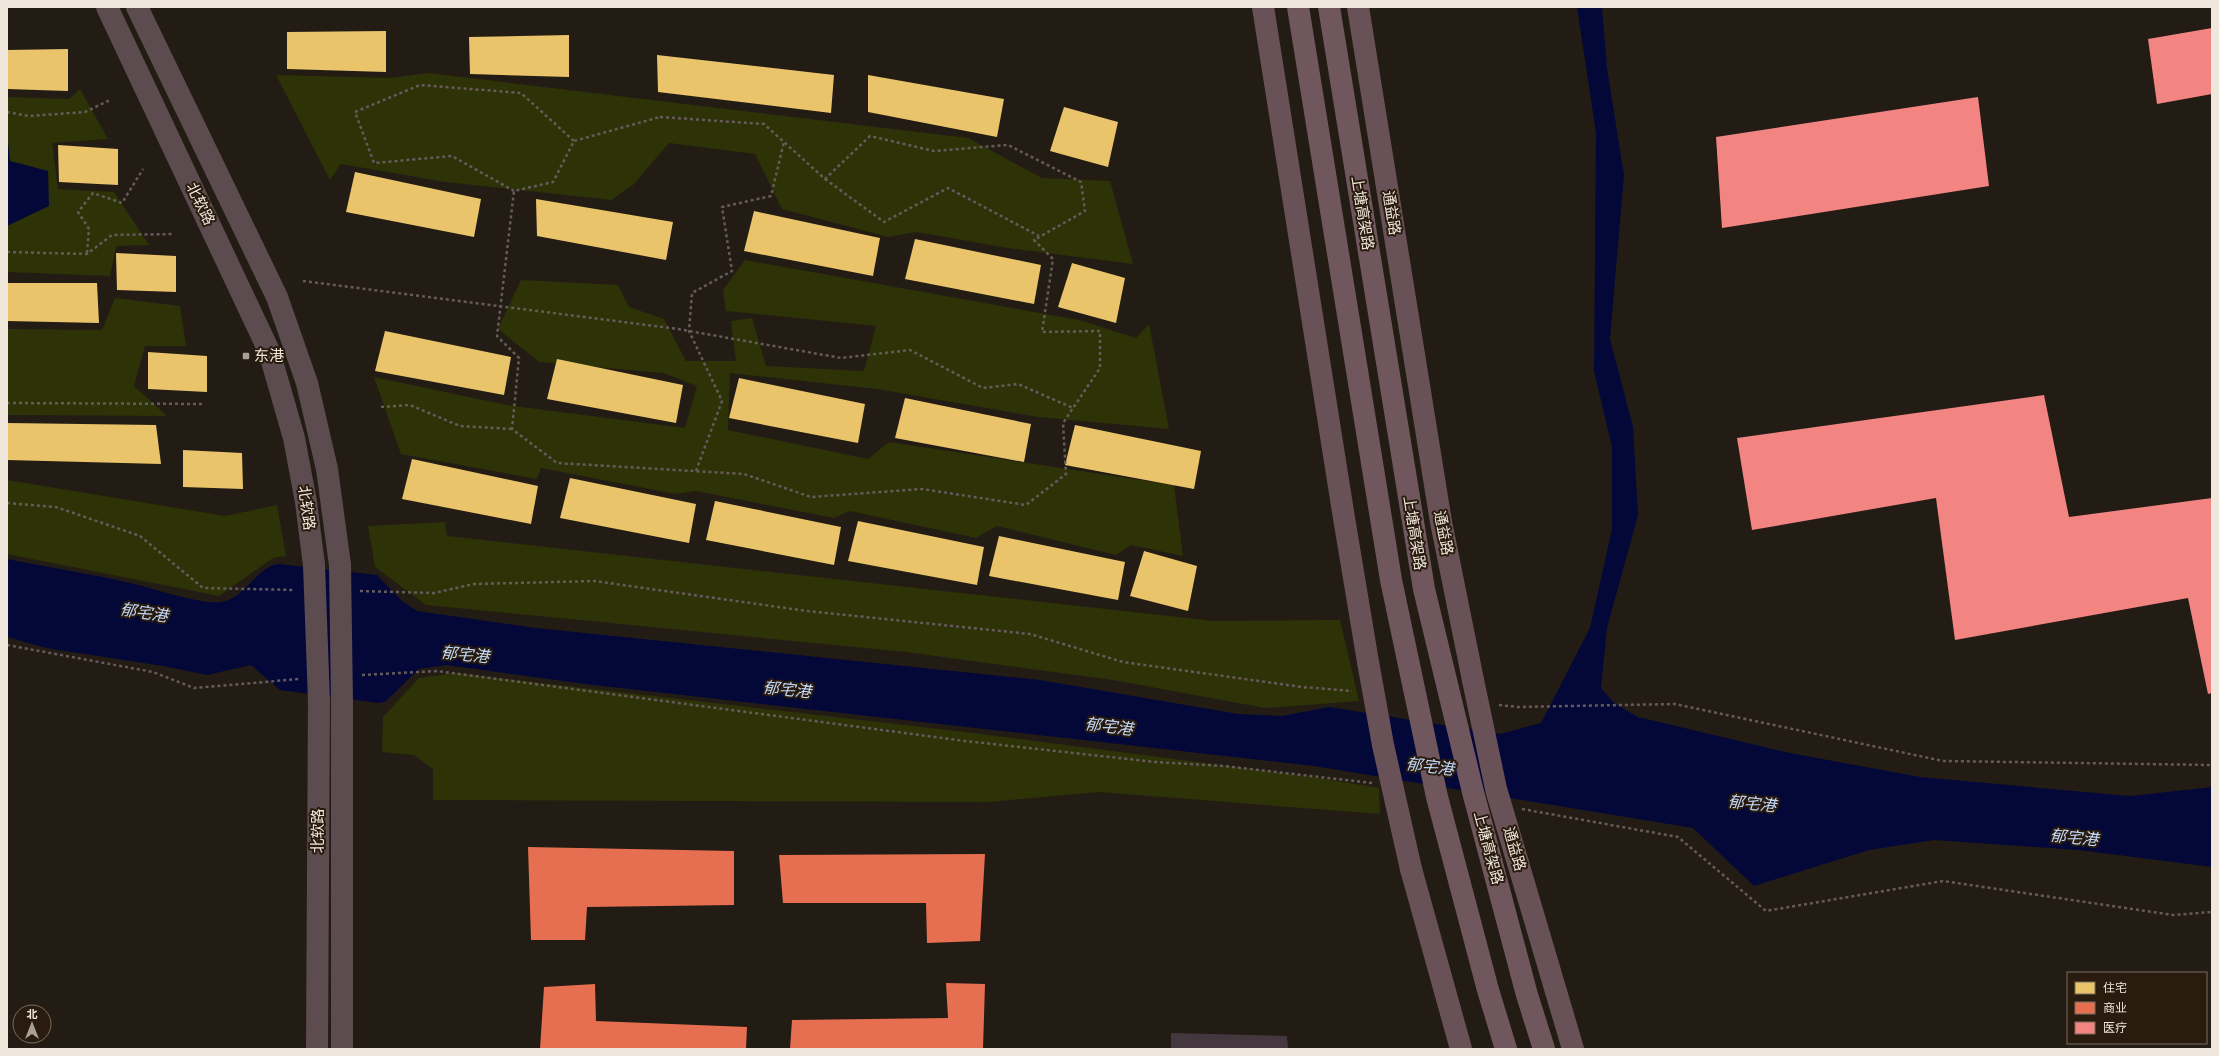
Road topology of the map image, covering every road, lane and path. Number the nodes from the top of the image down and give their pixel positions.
1 (107, 7) edge
2 (137, 7) edge
3 (1263, 7) edge
4 (1298, 7) edge
5 (1329, 7) edge
6 (1358, 7) edge
7 (110, 100) dead end
8 (7, 112) edge
9 (574, 141) junction
10 (784, 142) junction
11 (143, 169) dead end
12 (826, 179) junction
13 (514, 191) junction
14 (174, 234) dead end
15 (1039, 237) junction
16 (7, 252) edge
17 (87, 254) junction
18 (304, 281) dead end
19 (501, 306) junction
20 (689, 331) junction
21 (7, 403) edge
22 (203, 404) dead end
23 (381, 407) dead end
24 (1073, 408) junction
25 (512, 429) junction
26 (696, 471) junction
27 (7, 503) edge
28 (299, 590) dead end
29 (354, 591) dead end
30 (7, 646) edge
31 (358, 676) dead end
32 (302, 679) dead end
33 (1356, 692) dead end
34 (1495, 705) dead end
35 (2212, 765) edge
36 (1377, 783) dead end
37 (1516, 808) dead end
38 (2212, 912) edge
39 (317, 1049) edge
40 (342, 1049) edge
41 (1461, 1049) edge
42 (1506, 1049) edge
43 (1544, 1049) edge
44 (1573, 1049) edge

1 - 39 street, 北软路, bridge
2 - 40 street, 北软路, bridge
3 - 41 main road, bridge
4 - 42 highway, 上塘高架路, bridge
5 - 43 highway, 上塘高架路, bridge
6 - 44 main road, 通益路, bridge
7 - 8 path
9 - 10 path
9 - 13 path
9 - 13 path
10 - 12 path
10 - 20 path
11 - 17 path
12 - 15 path
12 - 15 path
13 - 19 path
14 - 17 path
15 - 24 path
16 - 17 path
18 - 19 path
19 - 20 path
19 - 25 path
20 - 24 path
20 - 26 path
21 - 22 path
23 - 25 path
24 - 26 path
25 - 26 path
27 - 28 path
29 - 33 path
30 - 32 path
31 - 36 path
34 - 35 path
37 - 38 path

